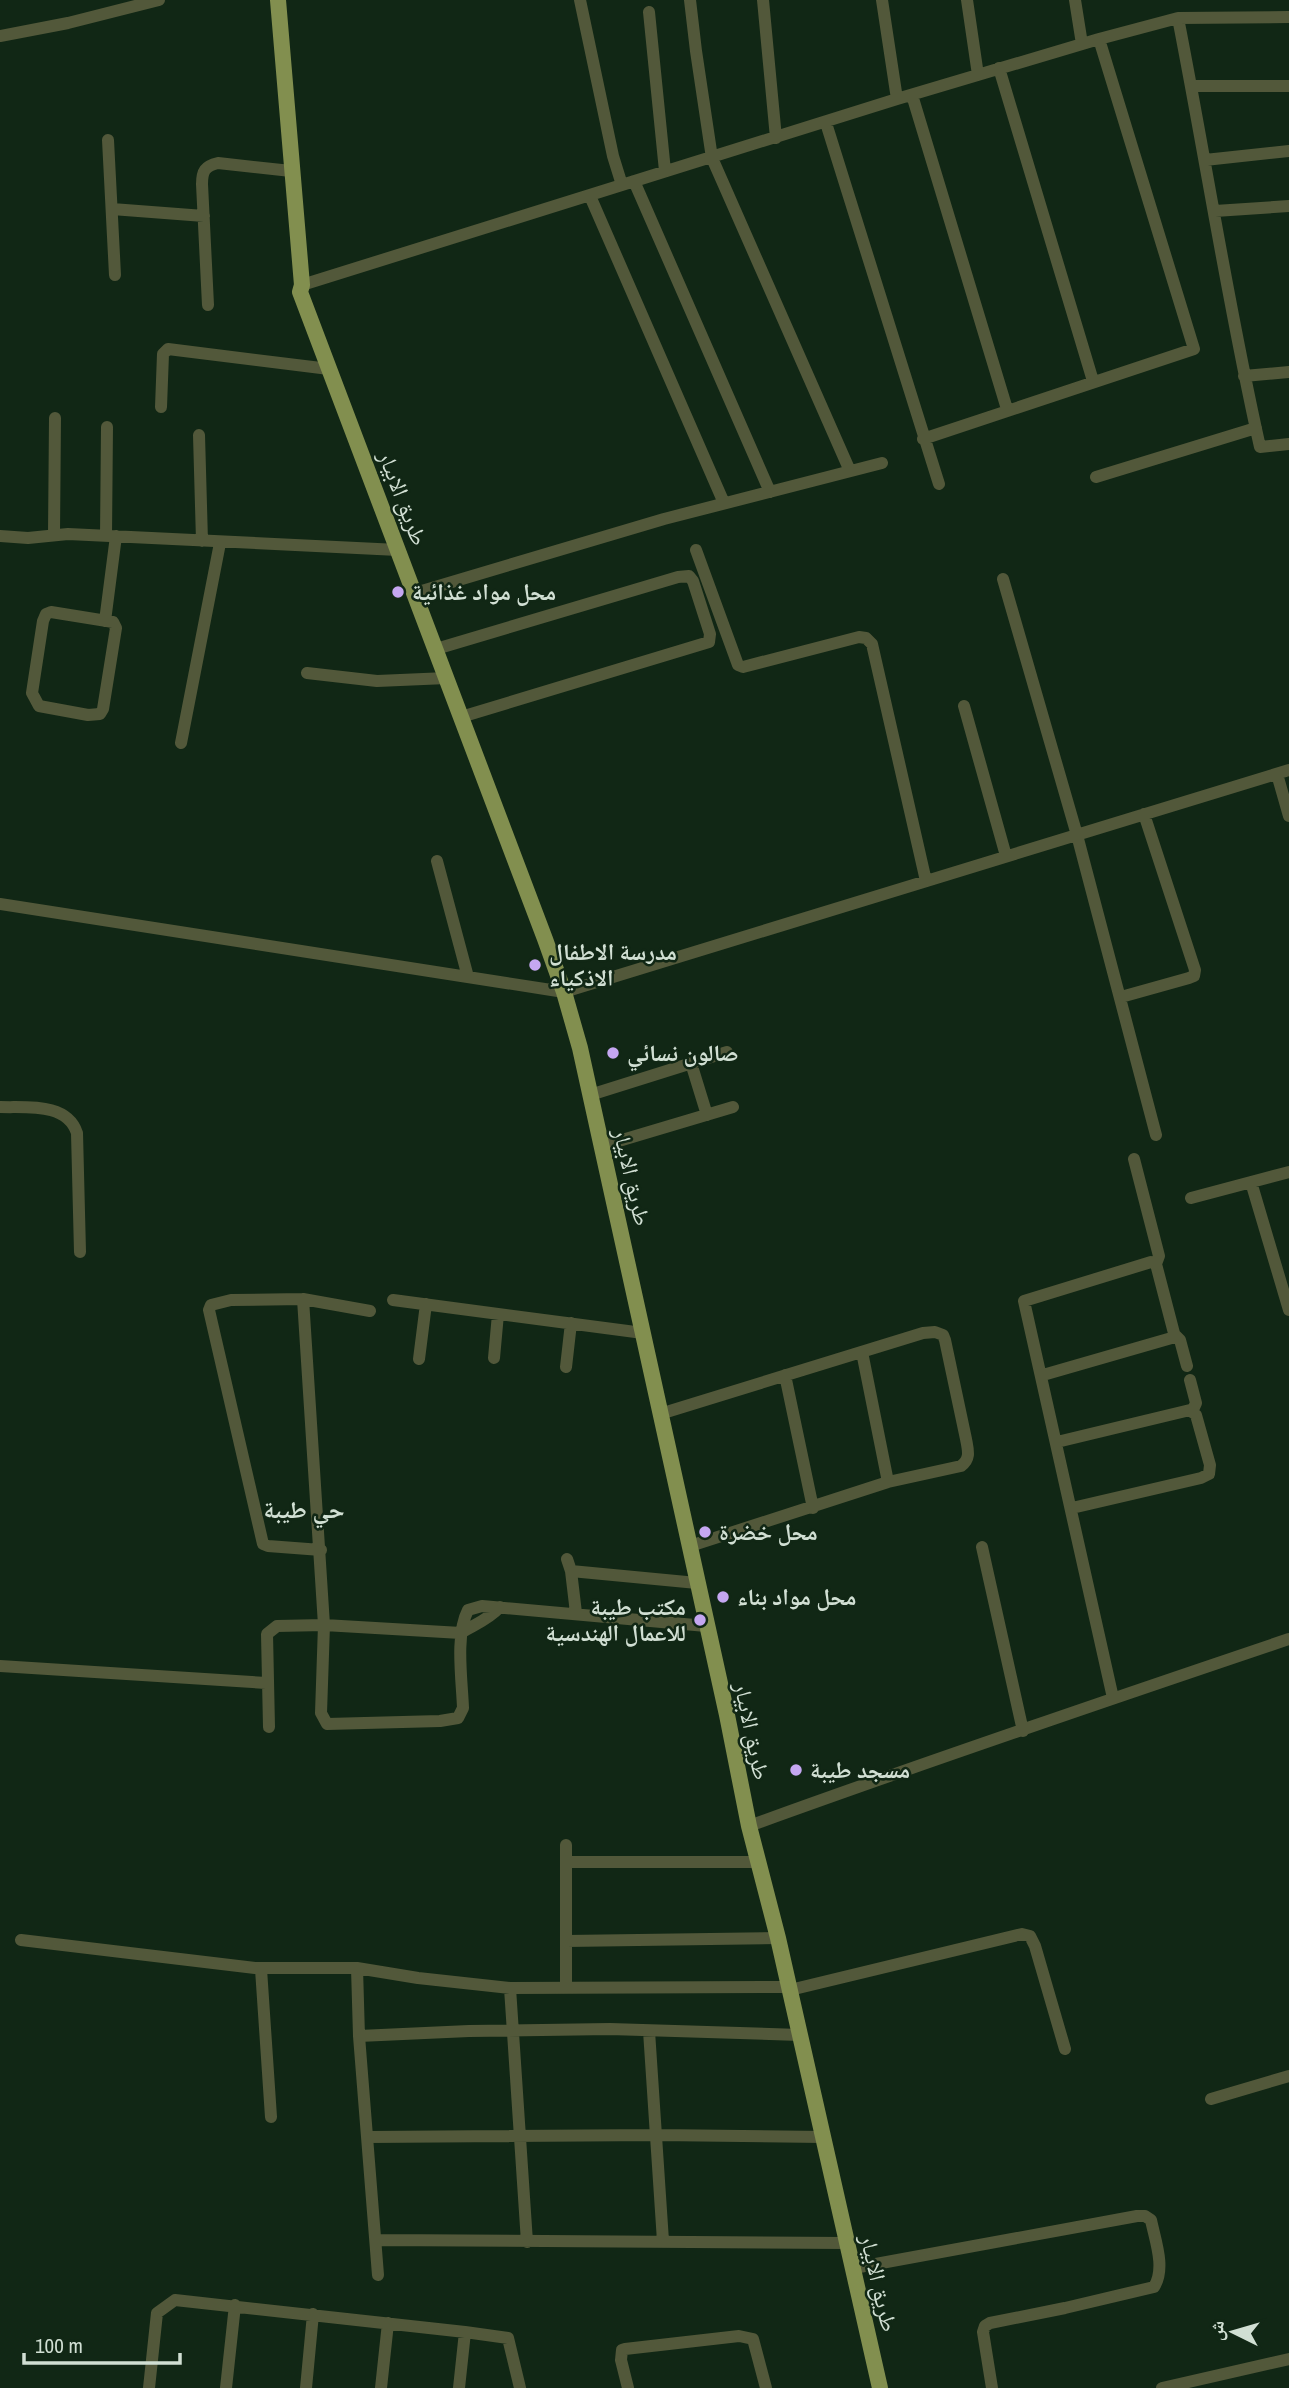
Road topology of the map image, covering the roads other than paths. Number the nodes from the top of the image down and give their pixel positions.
1 (159, 0) edge
2 (278, 0) edge
3 (580, 0) edge
4 (690, 0) edge
5 (763, 0) edge
6 (882, 0) edge
7 (967, 0) edge
8 (1075, 0) edge
9 (649, 12) dead end
10 (1289, 17) edge
11 (1178, 18) junction
12 (0, 36) edge
13 (1100, 39) junction
14 (1082, 44) junction
15 (999, 68) junction
16 (978, 75) junction
17 (1191, 86) junction
18 (1289, 86) edge
19 (912, 95) junction
20 (898, 99) junction
21 (826, 122) junction
22 (776, 138) junction
23 (108, 140) dead end
24 (1289, 151) edge
25 (712, 158) junction
26 (1205, 160) junction
27 (290, 171) junction
28 (665, 171) junction
29 (628, 183) junction
30 (590, 197) junction
31 (1289, 206) edge
32 (112, 209) junction
33 (1215, 211) junction
34 (204, 216) junction
35 (115, 275) dead end
36 (302, 285) junction
37 (208, 305) dead end
38 (329, 369) junction
39 (1289, 372) edge
40 (1244, 376) junction
41 (1093, 381) junction
42 (161, 407) dead end
43 (1007, 409) junction
44 (55, 418) dead end
45 (107, 427) dead end
46 (1256, 428) junction
47 (199, 435) dead end
48 (923, 439) junction
49 (1289, 444) edge
50 (882, 463) dead end
51 (850, 471) junction
52 (1096, 477) dead end
53 (939, 484) dead end
54 (770, 492) junction
55 (724, 503) junction
56 (54, 534) junction
57 (111, 536) junction
58 (0, 537) edge
59 (202, 541) junction
60 (220, 542) junction
61 (398, 550) junction
62 (696, 550) dead end
63 (1003, 579) dead end
64 (415, 593) junction
65 (105, 621) junction
66 (436, 649) junction
67 (307, 673) dead end
68 (447, 678) junction
69 (964, 706) dead end
70 (461, 717) junction
71 (181, 743) dead end
72 (1283, 772) edge
73 (1144, 814) junction
74 (1289, 817) edge
75 (1077, 835) junction
76 (1006, 856) junction
77 (437, 861) dead end
78 (926, 881) junction
79 (0, 904) edge
80 (468, 977) junction
81 (564, 992) junction
82 (1121, 997) junction
83 (727, 1052) dead end
84 (691, 1063) junction
85 (590, 1095) junction
86 (0, 1107) edge
87 (733, 1107) dead end
88 (707, 1115) junction
89 (1156, 1135) dead end
90 (602, 1146) junction
91 (1134, 1159) dead end
92 (1289, 1172) edge
93 (1251, 1182) junction
94 (1191, 1198) dead end
95 (80, 1252) dead end
96 (1156, 1264) junction
97 (303, 1298) junction
98 (393, 1300) dead end
99 (426, 1304) junction
100 (1289, 1310) edge
101 (370, 1311) dead end
102 (498, 1314) junction
103 (571, 1323) junction
104 (643, 1332) junction
105 (1175, 1335) junction
106 (862, 1352) junction
107 (494, 1358) dead end
108 (419, 1359) dead end
109 (1187, 1366) dead end
110 (566, 1367) dead end
111 (785, 1375) junction
112 (1043, 1376) junction
113 (1190, 1380) dead end
114 (1192, 1412) junction
115 (660, 1414) junction
116 (1057, 1442) junction
117 (888, 1482) junction
118 (813, 1508) junction
119 (1072, 1508) junction
120 (690, 1546) junction
121 (982, 1547) dead end
122 (321, 1550) junction
123 (697, 1583) junction
124 (576, 1613) junction
125 (324, 1625) junction
126 (706, 1626) junction
127 (461, 1633) junction
128 (1289, 1639) edge
129 (0, 1666) edge
130 (266, 1683) junction
131 (1113, 1698) junction
132 (269, 1727) dead end
133 (1023, 1731) junction
134 (749, 1826) junction
135 (566, 1845) dead end
136 (566, 1862) junction
137 (758, 1862) junction
138 (778, 1938) junction
139 (21, 1940) dead end
140 (566, 1941) junction
141 (357, 1968) junction
142 (261, 1969) junction
143 (566, 1987) junction
144 (510, 1988) junction
145 (789, 1989) junction
146 (649, 2031) junction
147 (513, 2032) junction
148 (800, 2035) junction
149 (359, 2036) junction
150 (1065, 2049) dead end
151 (1289, 2076) edge
152 (1210, 2099) dead end
153 (271, 2117) dead end
154 (657, 2134) junction
155 (520, 2136) junction
156 (368, 2137) junction
157 (824, 2137) junction
158 (376, 2241) junction
159 (663, 2241) junction
160 (527, 2242) junction
161 (846, 2243) junction
162 (853, 2268) junction
163 (378, 2275) dead end
164 (234, 2305) junction
165 (313, 2314) junction
166 (388, 2323) junction
167 (465, 2332) junction
168 (1289, 2359) edge
169 (149, 2388) edge
170 (226, 2388) edge
171 (306, 2388) edge
172 (381, 2388) edge
173 (459, 2388) edge
174 (520, 2388) edge
175 (628, 2388) edge
176 (766, 2388) edge
177 (880, 2388) edge
178 (992, 2388) edge
179 (1162, 2388) edge

1 - 12 street
2 - 27 main road, طريق الابيار
3 - 29 street
4 - 25 street
5 - 22 street
6 - 20 street
7 - 16 street
8 - 14 street
9 - 28 street
10 - 11 street
11 - 13 street
11 - 17 street
13 - 14 street
13 - 41 street
14 - 15 street
15 - 16 street
15 - 41 street
16 - 19 street
17 - 18 street
17 - 26 street
19 - 20 street
19 - 43 street
20 - 21 street
21 - 22 street
21 - 48 street
22 - 25 street
23 - 32 street
24 - 26 street
25 - 28 street
25 - 51 street
26 - 33 street
27 - 34 street
27 - 36 main road, طريق الابيار
28 - 29 street
29 - 30 street
29 - 54 street
30 - 36 street
30 - 55 street
31 - 33 street
32 - 34 street
32 - 35 street
33 - 40 street
34 - 37 street
36 - 38 main road, طريق الابيار
38 - 42 street
38 - 61 main road, طريق الابيار
39 - 40 street
40 - 46 street
41 - 43 street
43 - 48 street
44 - 56 street
45 - 57 street
46 - 49 street
46 - 52 street
47 - 59 street
48 - 53 street
50 - 51 street
51 - 54 street
54 - 55 street
55 - 64 street
56 - 57 street
56 - 58 street
57 - 59 street
57 - 65 street
59 - 60 street
60 - 61 street
60 - 71 street
61 - 64 main road, طريق الابيار
62 - 78 street
63 - 75 street
64 - 66 main road, طريق الابيار
65 - 65 street
66 - 68 main road, طريق الابيار
66 - 70 street
67 - 68 street
68 - 70 main road, طريق الابيار
69 - 76 street
70 - 81 main road, طريق الابيار
72 - 73 street
72 - 74 street
73 - 75 street
73 - 82 street
75 - 76 street
75 - 82 street
76 - 78 street
77 - 80 street
78 - 81 street
79 - 80 street
80 - 81 street
81 - 85 main road, طريق الابيار
82 - 89 street
83 - 84 street
84 - 85 street
84 - 88 street
85 - 90 main road, طريق الابيار
86 - 95 street
87 - 88 street
88 - 90 street
90 - 104 main road, طريق الابيار
91 - 96 street
92 - 93 street
93 - 94 street
93 - 100 street
96 - 105 street
96 - 112 street
97 - 101 street
97 - 122 street
97 - 122 street
98 - 99 street
99 - 102 street
99 - 108 street
102 - 103 street
102 - 107 street
103 - 104 street
103 - 110 street
104 - 115 main road, طريق الابيار
105 - 109 street
105 - 112 street
106 - 111 street
106 - 117 street
106 - 117 street
111 - 115 street
111 - 118 street
112 - 116 street
113 - 114 street
114 - 116 street
114 - 119 street
115 - 120 main road, طريق الابيار
116 - 119 street
117 - 118 street
118 - 120 street
119 - 131 street
120 - 123 main road, طريق الابيار
121 - 133 street
122 - 125 street
123 - 124 street
123 - 126 main road, طريق الابيار
124 - 126 street
124 - 127 street
125 - 127 street
125 - 127 street
125 - 130 street
126 - 134 main road, طريق الابيار
128 - 131 street
129 - 130 street
130 - 132 street
131 - 133 street
133 - 134 street
134 - 137 main road, طريق الابيار
135 - 136 street
136 - 137 street
136 - 140 street
137 - 138 main road, طريق الابيار
138 - 140 street
138 - 145 main road, طريق الابيار
139 - 142 street
140 - 143 street
141 - 142 street
141 - 144 street
141 - 149 street
142 - 153 street
143 - 144 street
143 - 145 street
144 - 147 street
145 - 148 main road, طريق الابيار
145 - 150 street
146 - 147 street
146 - 148 street
146 - 154 street
147 - 149 street
147 - 155 street
148 - 157 main road, طريق الابيار
149 - 156 street
151 - 152 street
154 - 155 street
154 - 157 street
154 - 159 street
155 - 156 street
155 - 160 street
156 - 158 street
157 - 161 main road, طريق الابيار
158 - 160 street
158 - 163 street
159 - 160 street
159 - 161 street
161 - 162 main road, طريق الابيار
162 - 177 main road, طريق الابيار
162 - 178 street
164 - 165 street
164 - 169 street
164 - 170 street
165 - 166 street
165 - 171 street
166 - 167 street
166 - 172 street
167 - 173 street
167 - 174 street
168 - 179 street
175 - 176 street

